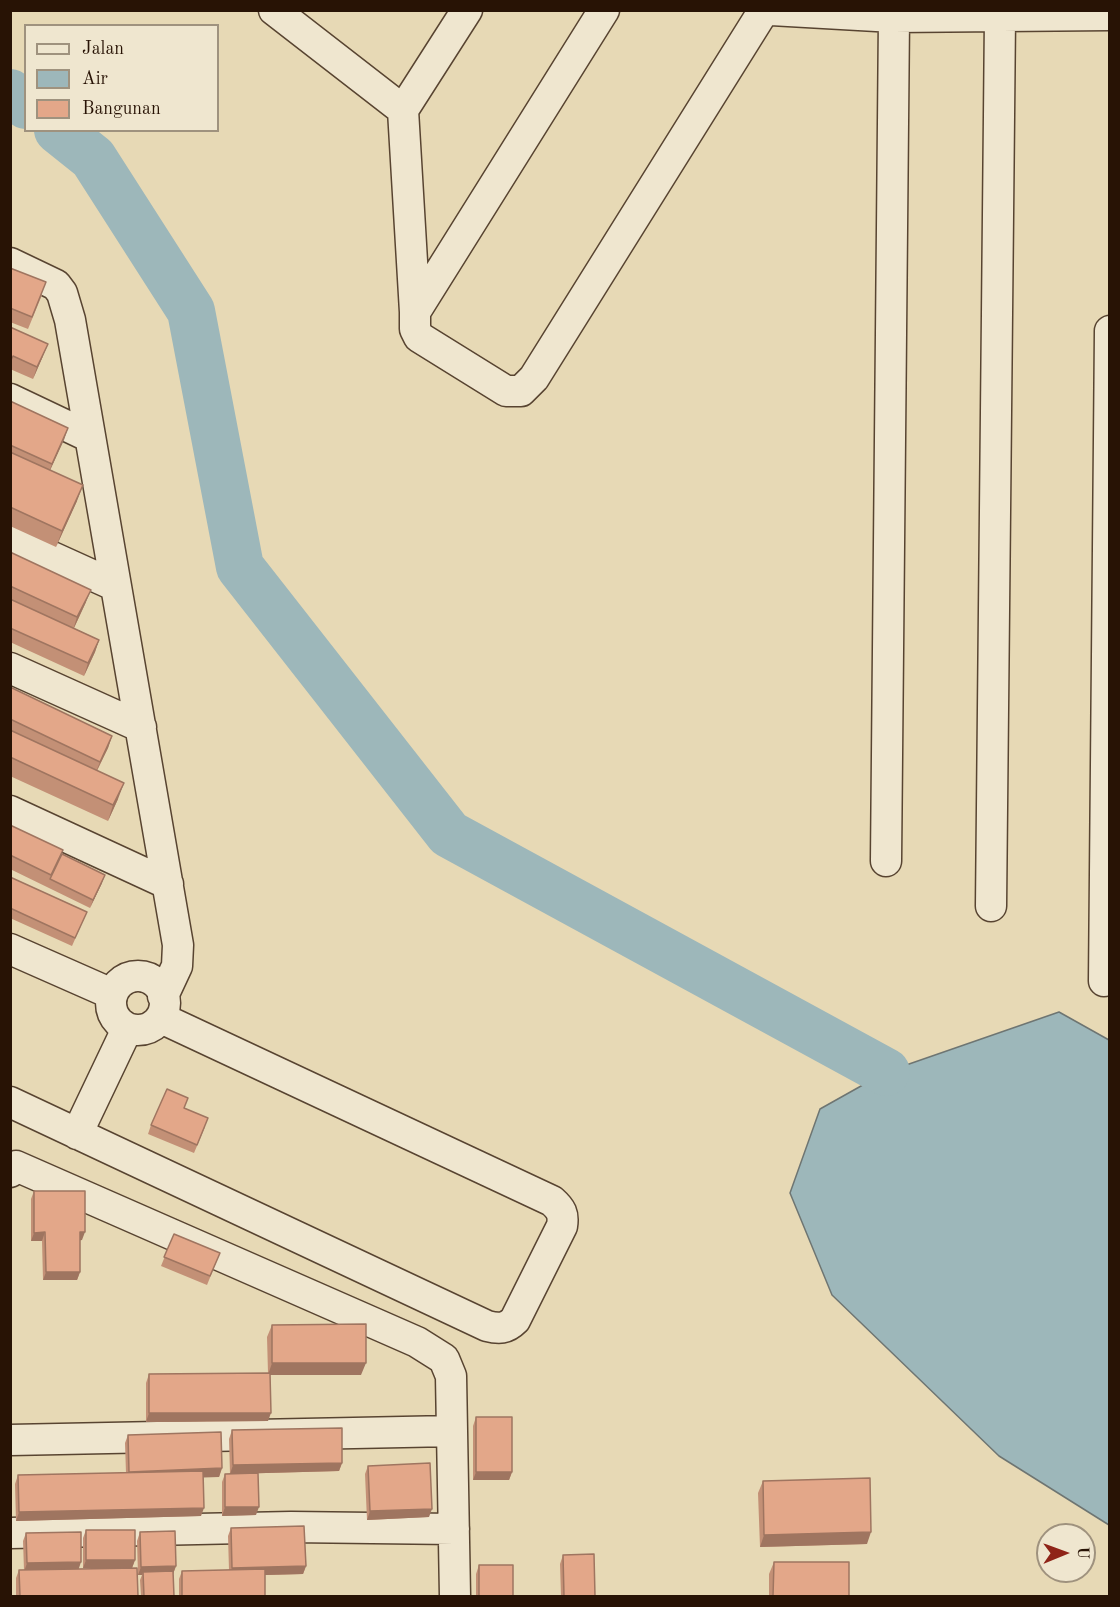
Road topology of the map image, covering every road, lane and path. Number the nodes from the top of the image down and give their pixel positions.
1 (274, 10) edge
2 (467, 10) edge
3 (604, 10) edge
4 (764, 10) edge
5 (771, 10) edge
6 (1110, 15) edge
7 (894, 17) junction
8 (1000, 17) junction
9 (403, 110) junction
10 (10, 263) edge
11 (415, 312) junction
12 (1110, 331) edge
13 (10, 399) edge
14 (90, 437) junction
15 (10, 538) edge
16 (116, 586) junction
17 (10, 668) edge
18 (141, 727) junction
19 (10, 811) edge
20 (886, 861) dead end
21 (168, 884) junction
22 (991, 906) dead end
23 (10, 949) edge
24 (1104, 981) dead end
25 (112, 994) junction
26 (162, 1007) junction
27 (127, 1029) junction
28 (10, 1102) edge
29 (77, 1134) junction
30 (10, 1172) edge
31 (452, 1431) junction
32 (10, 1440) edge
33 (454, 1529) junction
34 (10, 1533) edge
35 (455, 1596) edge

1 - 9 street
2 - 9 street
3 - 11 street
4 - 11 street
5 - 7 street
6 - 8 street
7 - 8 street
7 - 20 street
8 - 22 street
9 - 11 street
10 - 14 street
12 - 24 street
13 - 14 street
14 - 16 street
15 - 16 street
16 - 18 street
17 - 18 street
18 - 21 street
19 - 21 street
21 - 26 street
23 - 25 street
25 - 26 street
25 - 27 street
26 - 27 street
26 - 29 street
27 - 29 street
28 - 29 street
30 - 31 street
31 - 32 street
31 - 33 street
33 - 34 street
33 - 35 street

